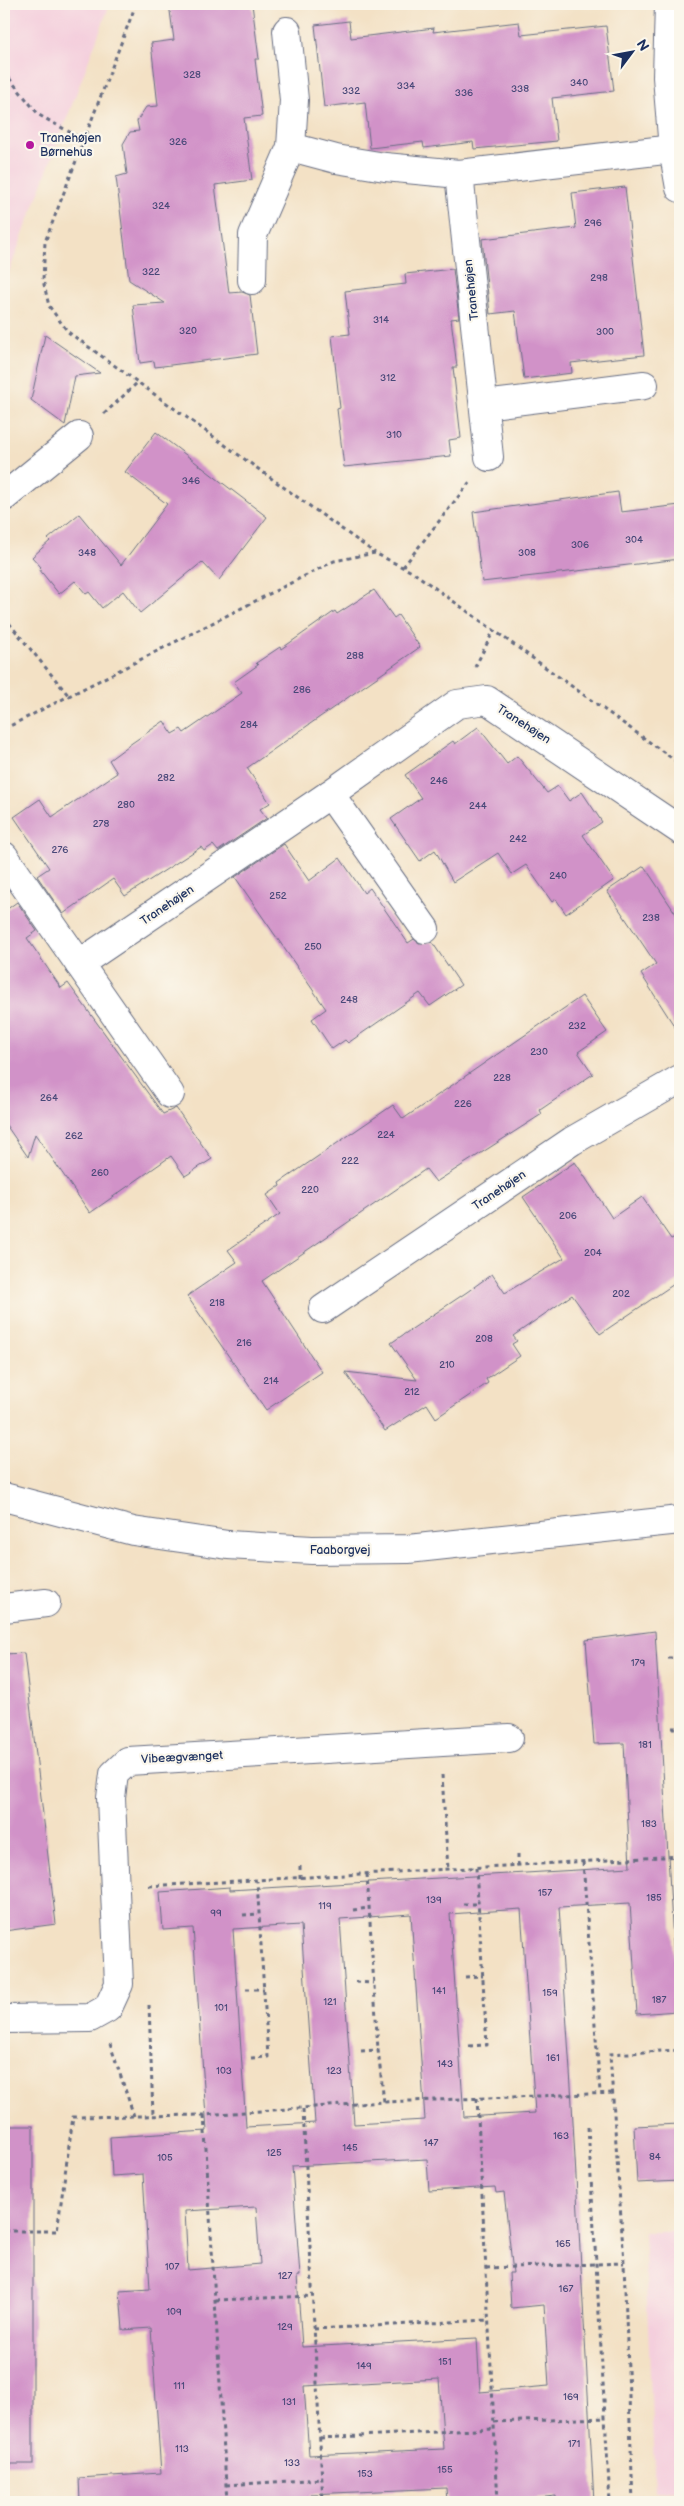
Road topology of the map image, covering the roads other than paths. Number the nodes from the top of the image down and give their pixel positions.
1 (669, 4) edge
2 (287, 31) dead end
3 (290, 147) junction
4 (673, 149) junction
5 (459, 174) junction
6 (680, 188) edge
7 (252, 280) dead end
8 (644, 385) dead end
9 (484, 405) junction
10 (79, 436) road end
11 (490, 457) road end
12 (4, 497) edge
13 (330, 794) junction
14 (676, 816) edge
15 (4, 856) edge
16 (425, 929) dead end
17 (79, 964) junction
18 (680, 1079) edge
19 (170, 1094) dead end
20 (323, 1309) dead end
21 (4, 1497) edge
22 (680, 1520) edge
23 (46, 1603) dead end
24 (4, 1608) edge
25 (509, 1738) dead end
26 (4, 2019) edge

1 - 4 street
2 - 3 street
3 - 5 street
3 - 7 street
4 - 5 street
4 - 6 street
5 - 9 street, Tranehøjen
8 - 9 street
9 - 11 street, Tranehøjen
10 - 12 street
13 - 14 street, Tranehøjen
13 - 16 street
13 - 17 street, Tranehøjen
15 - 17 street
17 - 19 street
18 - 20 street, Tranehøjen
21 - 22 street, Faaborgvej
23 - 24 street
25 - 26 street, Vibeægvænget

